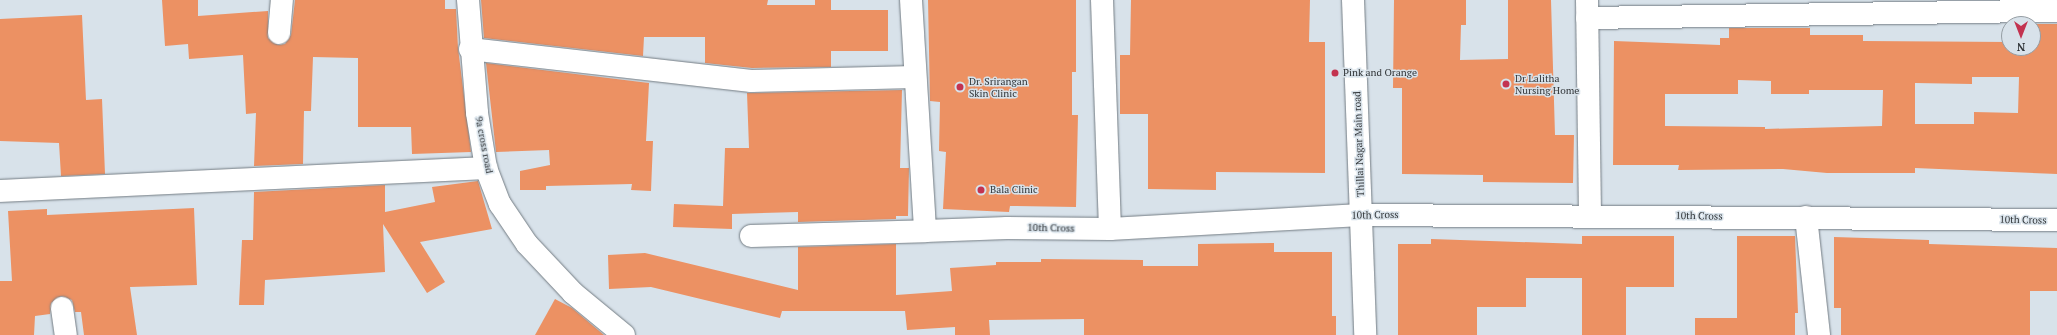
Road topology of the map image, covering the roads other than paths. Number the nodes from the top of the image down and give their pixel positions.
1 (282, 0) edge
2 (468, 0) edge
3 (911, 0) edge
4 (1102, 0) edge
5 (1353, 0) edge
6 (1587, 9) edge
7 (2057, 11) edge
8 (279, 33) dead end
9 (470, 49) junction
10 (915, 77) junction
11 (486, 168) junction
12 (0, 191) edge
13 (1361, 215) junction
14 (1590, 215) junction
15 (1806, 217) junction
16 (2057, 220) edge
17 (1110, 230) junction
18 (925, 231) junction
19 (751, 236) dead end
20 (62, 308) dead end
21 (66, 335) edge
22 (624, 335) edge
23 (1366, 335) edge
24 (1819, 335) edge

1 - 8 street
2 - 9 street, 9a cross road
3 - 10 street
4 - 17 street
5 - 13 street, Thillai Nagar Main road
6 - 7 street
6 - 14 street
9 - 10 street
9 - 11 street, 9a cross road
10 - 18 street
11 - 12 street
11 - 22 street, 9a cross road
13 - 14 street, 10th Cross
13 - 17 street, 10th Cross
13 - 23 street, Thillai Nagar Main road
14 - 15 street, 10th Cross
15 - 16 street, 10th Cross
15 - 24 street
17 - 18 street, 10th Cross
18 - 19 street, 10th Cross
20 - 21 street

